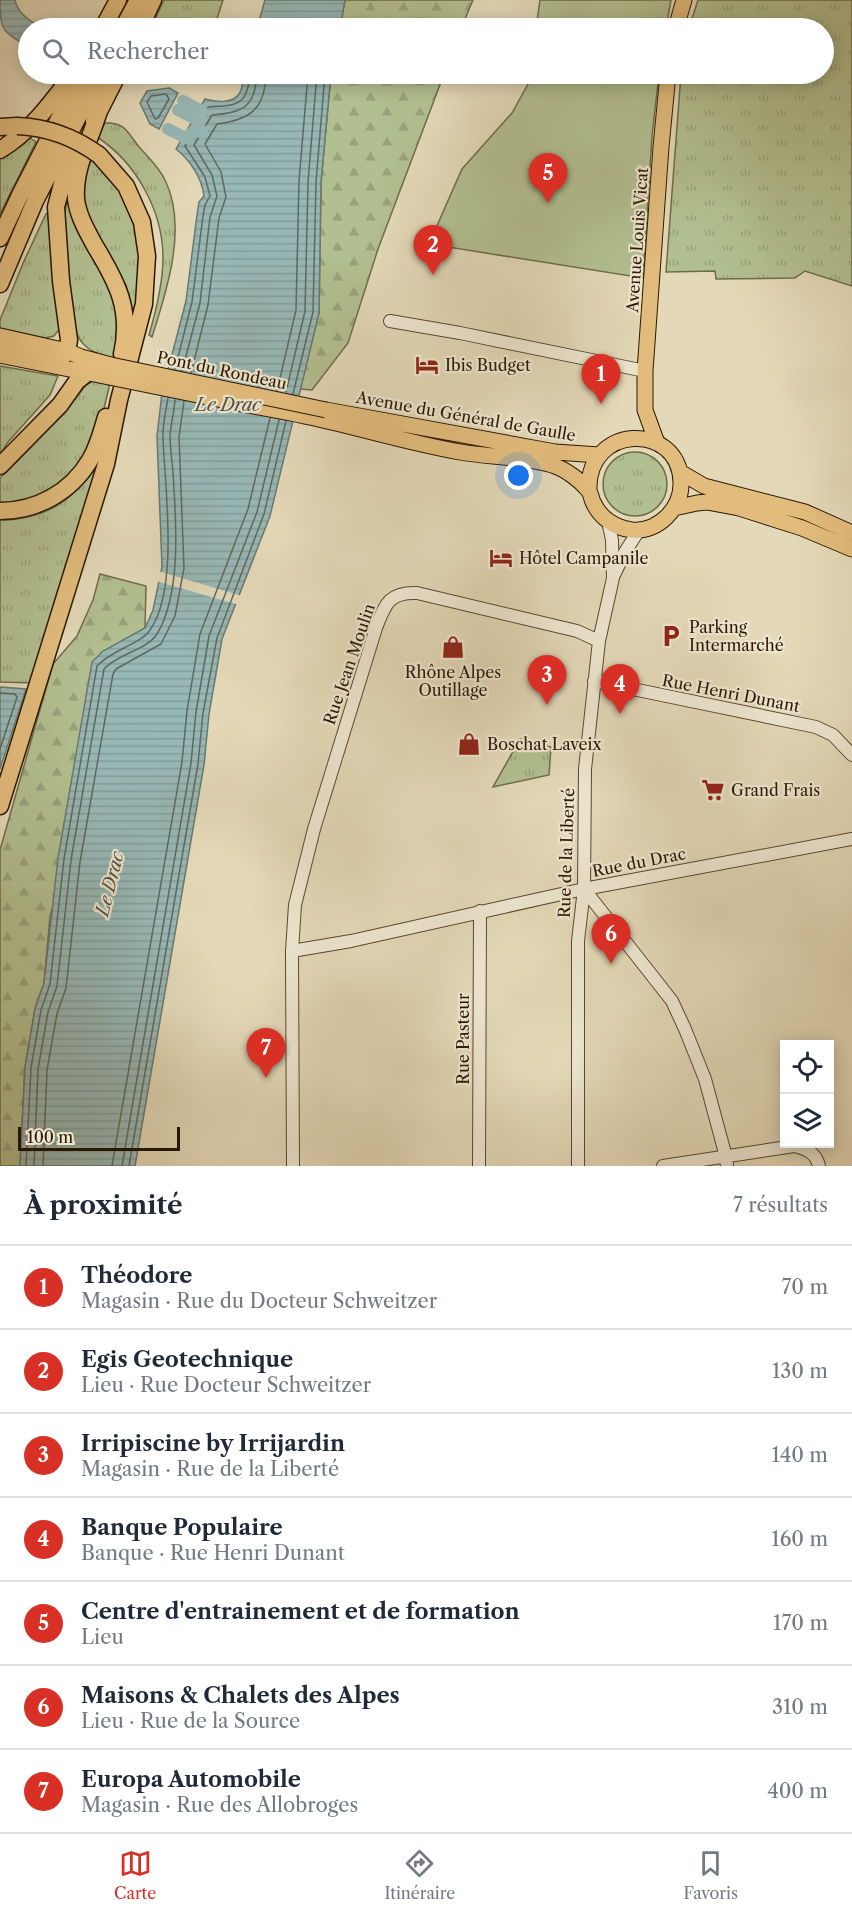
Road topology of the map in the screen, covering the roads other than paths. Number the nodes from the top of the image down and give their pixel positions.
1 (118, 0) edge
2 (138, 0) edge
3 (153, 0) edge
4 (684, 0) edge
5 (108, 18) edge
6 (128, 18) edge
7 (145, 18) edge
8 (679, 18) edge
9 (76, 84) edge
10 (81, 84) edge
11 (92, 84) edge
12 (103, 84) edge
13 (667, 84) edge
14 (80, 99) junction
15 (0, 127) edge
16 (0, 150) edge
17 (0, 238) edge
18 (0, 284) edge
19 (390, 321) dead end
20 (0, 336) edge
21 (0, 346) edge
22 (13, 350) edge
23 (67, 351) junction
24 (110, 371) junction
25 (645, 371) junction
26 (87, 373) junction
27 (645, 410) junction
28 (325, 415) junction
29 (627, 439) junction
30 (657, 443) junction
31 (599, 455) junction
32 (0, 466) edge
33 (680, 472) junction
34 (590, 491) junction
35 (674, 508) junction
36 (3, 511) edge
37 (608, 521) junction
38 (639, 530) junction
39 (852, 533) edge
40 (852, 549) edge
41 (613, 578) junction
42 (599, 641) junction
43 (594, 681) junction
44 (852, 755) edge
45 (0, 806) edge
46 (852, 839) edge
47 (584, 889) junction
48 (480, 911) junction
49 (292, 951) junction
50 (726, 1161) edge
51 (293, 1166) edge
52 (479, 1166) edge
53 (578, 1166) edge
54 (663, 1166) edge
55 (819, 1166) edge

1 - 5 highway
2 - 6 highway
3 - 7 highway
4 - 8 main road
9 - 14 highway
10 - 14 highway
11 - 14 highway
12 - 14 highway
13 - 25 main road, Avenue Louis Vicat
14 - 16 highway
14 - 17 highway
14 - 18 highway
14 - 23 highway
14 - 36 highway
15 - 45 highway, bridge
19 - 25 street
20 - 22 main road
21 - 22 highway
22 - 23 highway
22 - 26 main road
23 - 24 main road
24 - 26 main road
24 - 28 main road, Pont du Rondeau, bridge
25 - 27 main road, Avenue Louis Vicat
26 - 32 highway
27 - 29 main road
27 - 30 main road
28 - 31 main road, Avenue du Général de Gaulle
28 - 34 main road
29 - 30 main road
29 - 31 main road
30 - 33 main road
31 - 34 main road
33 - 35 main road
33 - 39 main road
34 - 37 main road
35 - 38 main road
35 - 40 main road
37 - 38 main road
37 - 41 street, Rue de la Liberté
38 - 41 street, Rue de la Liberté
41 - 42 street, Rue de la Liberté
42 - 43 street, Rue de la Liberté
42 - 49 street, Rue Jean Moulin
43 - 44 street, Rue Henri Dunant
43 - 47 street, Rue de la Liberté
46 - 47 street, Rue du Drac
47 - 48 street, Rue du Drac
47 - 50 street
47 - 53 street, Rue de la Liberté
48 - 49 street, Rue du Drac
48 - 52 street, Rue Pasteur
49 - 51 street
50 - 54 street
50 - 55 street

